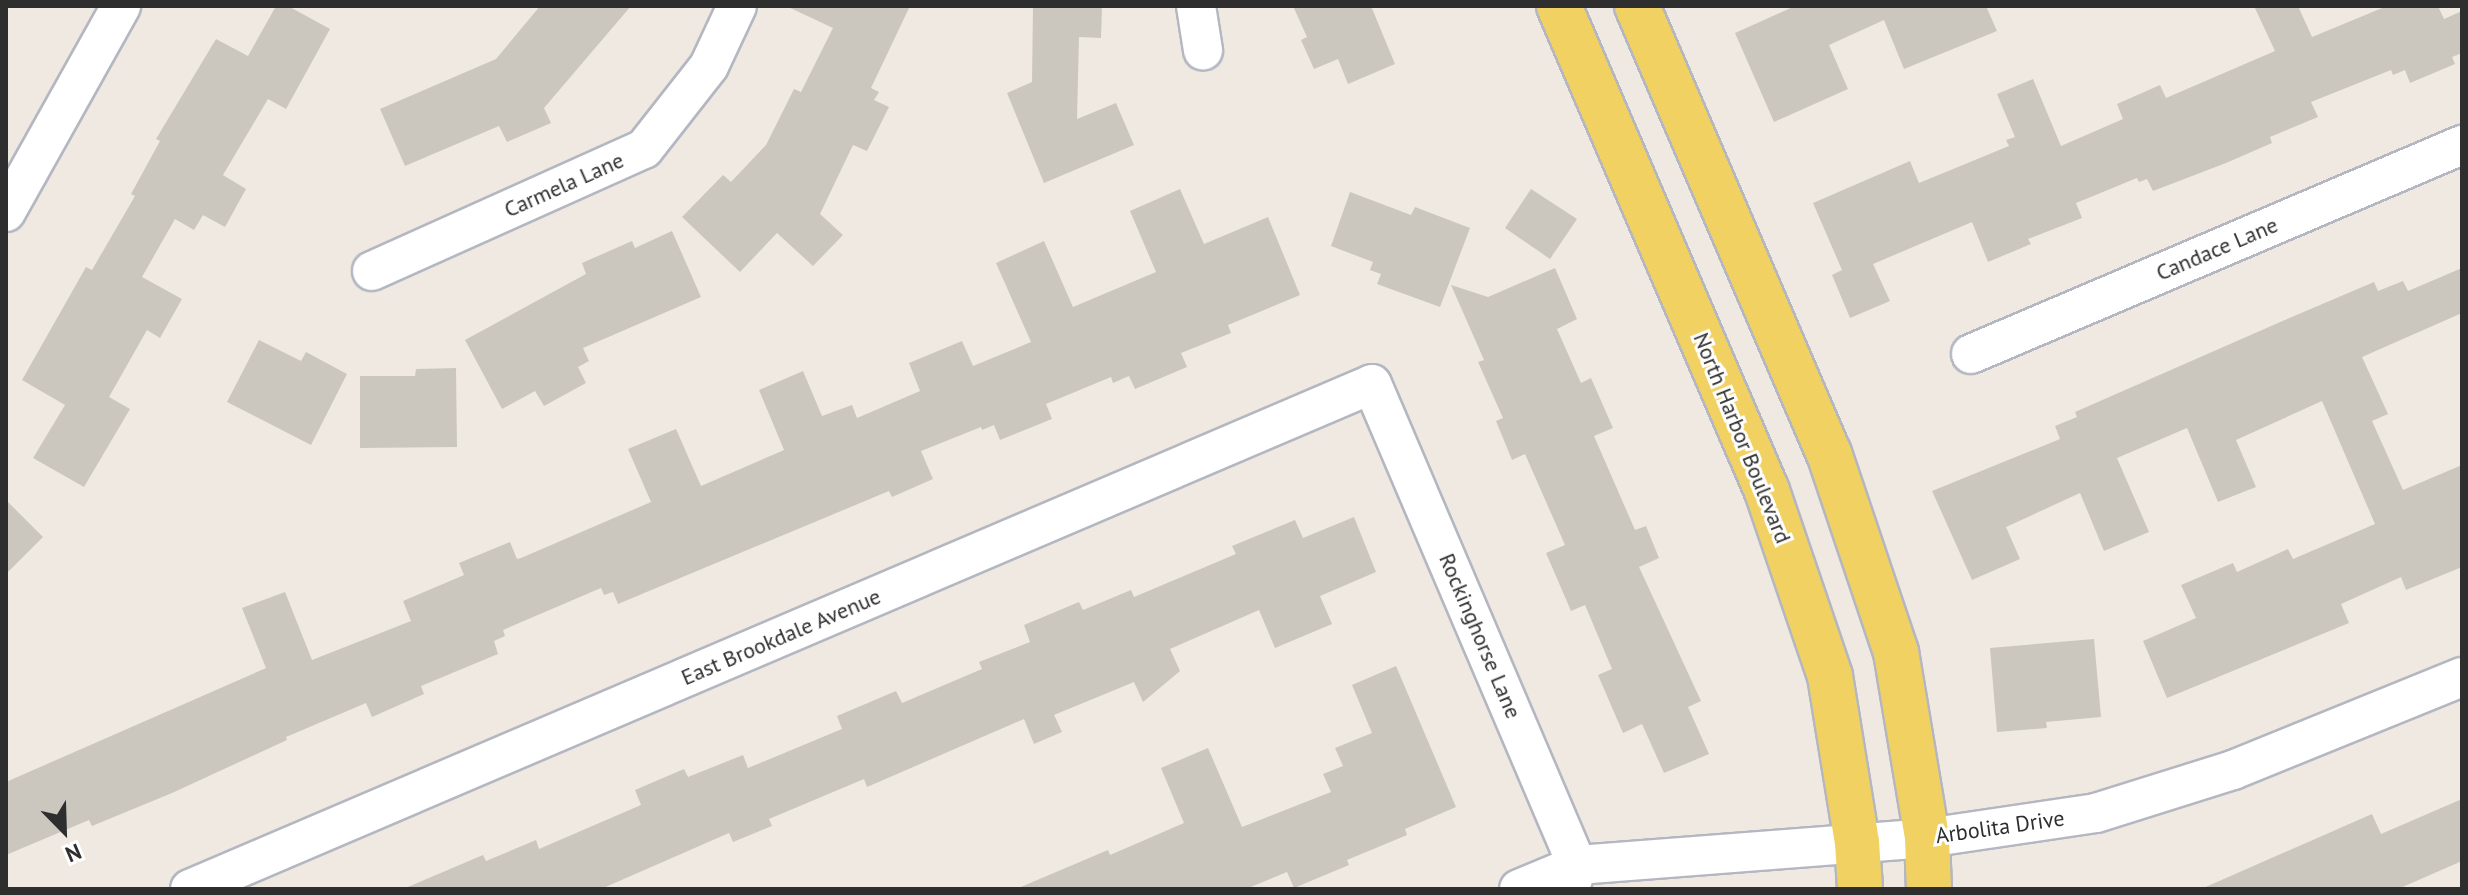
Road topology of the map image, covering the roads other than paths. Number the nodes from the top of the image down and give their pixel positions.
1 (121, 6) edge
2 (737, 6) edge
3 (1196, 6) edge
4 (1637, 6) edge
5 (1567, 8) edge
6 (1203, 50) dead end
7 (2462, 145) edge
8 (6, 212) edge
9 (372, 271) dead end
10 (1971, 354) dead end
11 (1372, 384) joint
12 (2462, 677) edge
13 (1927, 838) junction
14 (1857, 842) junction
15 (1574, 877) edge
16 (190, 889) edge
17 (1519, 889) edge
18 (1860, 889) edge
19 (1929, 889) edge

1 - 8 street
2 - 9 street, Carmela Lane
3 - 6 street
4 - 13 main road
5 - 14 main road, North Harbor Boulevard
7 - 10 street, Candace Lane
11 - 15 street, Rockinghorse Lane
11 - 16 street, East Brookdale Avenue
12 - 13 street, Arbolita Drive
13 - 14 street, Arbolita Drive
13 - 19 main road
14 - 15 street, Arbolita Drive
14 - 18 main road, North Harbor Boulevard
15 - 17 street, Arbolita Drive

